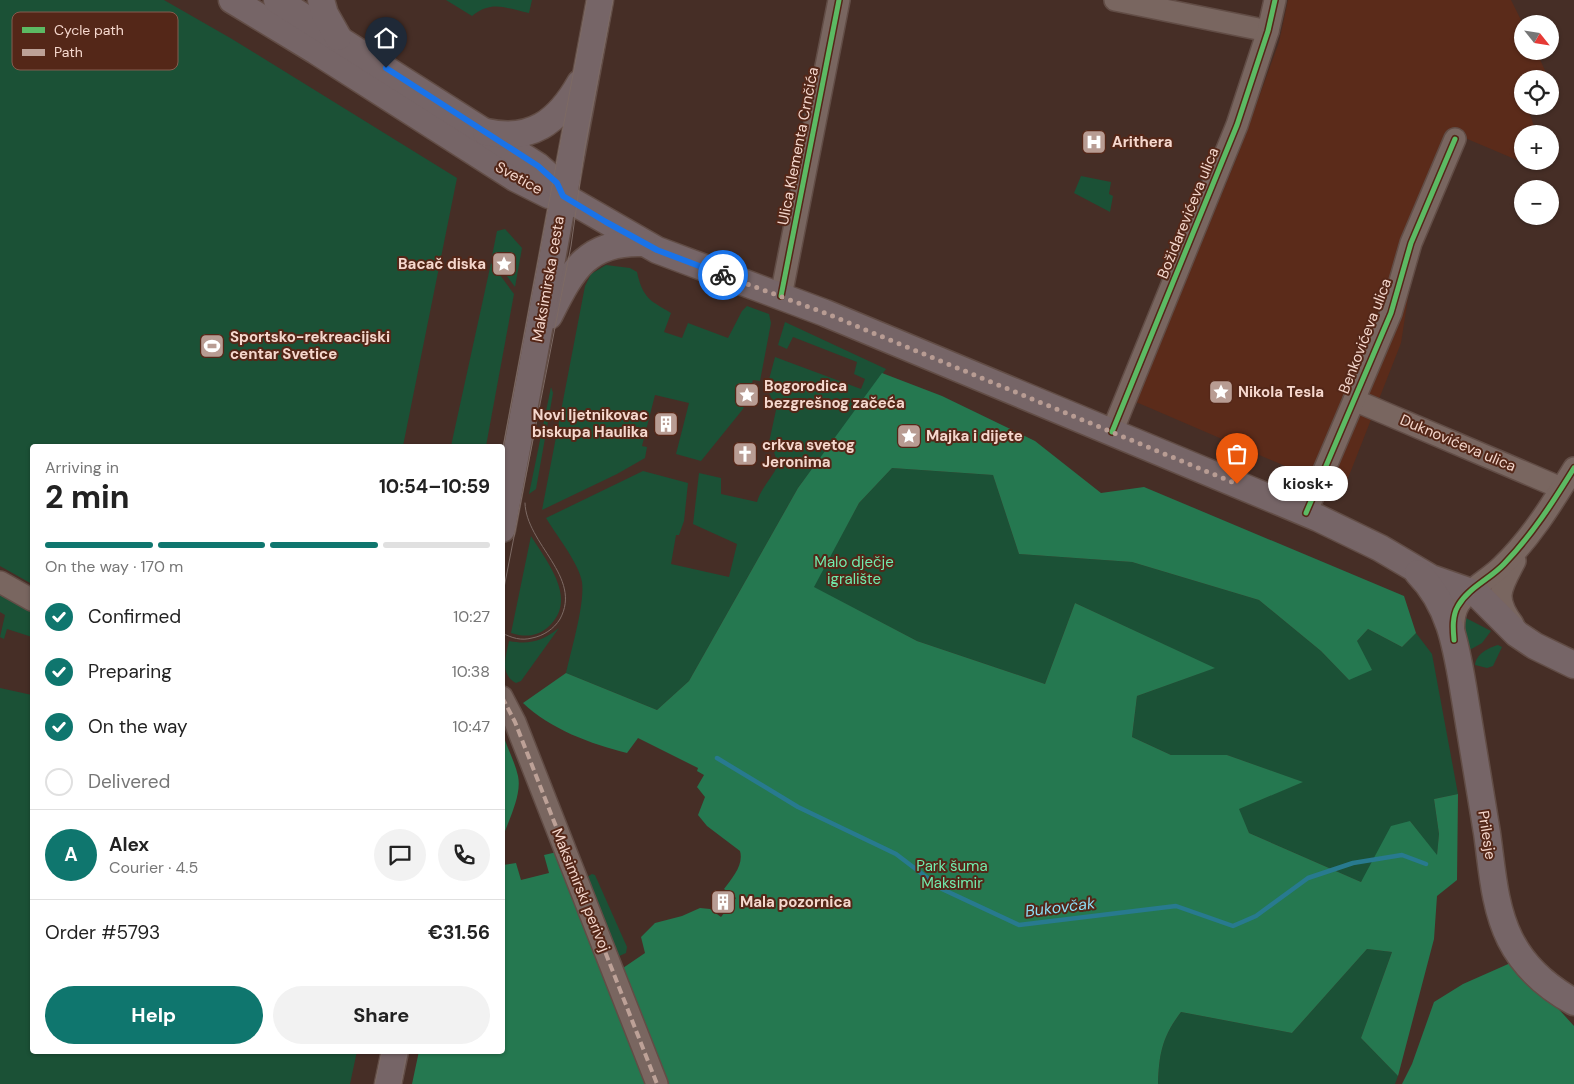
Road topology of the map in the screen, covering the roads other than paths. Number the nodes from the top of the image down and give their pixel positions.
1 (232, 0) edge
2 (321, 0) edge
3 (600, 0) edge
4 (839, 0) edge
5 (1115, 0) edge
6 (1275, 0) edge
7 (277, 5) edge
8 (1268, 31) junction
9 (338, 37) junction
10 (586, 74) junction
11 (484, 132) junction
12 (1455, 139) dead end
13 (563, 196) junction
14 (643, 243) junction
15 (781, 296) junction
16 (537, 341) junction
17 (1354, 400) junction
18 (1112, 432) junction
19 (1574, 468) edge
20 (1562, 488) junction
21 (505, 513) edge
22 (1306, 513) junction
23 (1528, 538) junction
24 (1420, 576) junction
25 (0, 582) edge
26 (1471, 591) junction
27 (30, 599) edge
28 (1454, 640) junction
29 (1525, 640) junction
30 (1574, 665) edge
31 (505, 703) edge
32 (1574, 1002) edge
33 (394, 1054) edge
34 (388, 1084) edge
35 (657, 1084) edge

1 - 7 main road, Svetice
2 - 9 main road
3 - 10 main road, Maksimirska cesta
4 - 15 street, Ulica Klementa Crnčića
5 - 8 street
6 - 8 street, Božidarevićeva ulica
7 - 9 main road, Svetice
7 - 13 main road, Svetice
8 - 18 street, Božidarevićeva ulica
9 - 11 main road, Svetice
10 - 11 main road
10 - 13 main road, Maksimirska cesta
11 - 13 main road, Svetice
12 - 17 street, Benkovićeva ulica
13 - 14 main road
13 - 16 main road, Maksimirska cesta
14 - 15 main road
14 - 16 main road
15 - 18 main road
16 - 21 main road, Maksimirska cesta
17 - 20 street, Duknovićeva ulica
17 - 22 street, Benkovićeva ulica
18 - 22 main road
19 - 20 street
20 - 23 street
22 - 24 main road
23 - 26 street, Prilesje
23 - 29 street
24 - 26 main road
24 - 28 main road, Prilesje
25 - 27 street
26 - 28 street, Prilesje
26 - 29 main road
28 - 32 main road, Prilesje
29 - 30 main road
31 - 35 street, Maksimirski perivoj
33 - 34 main road

